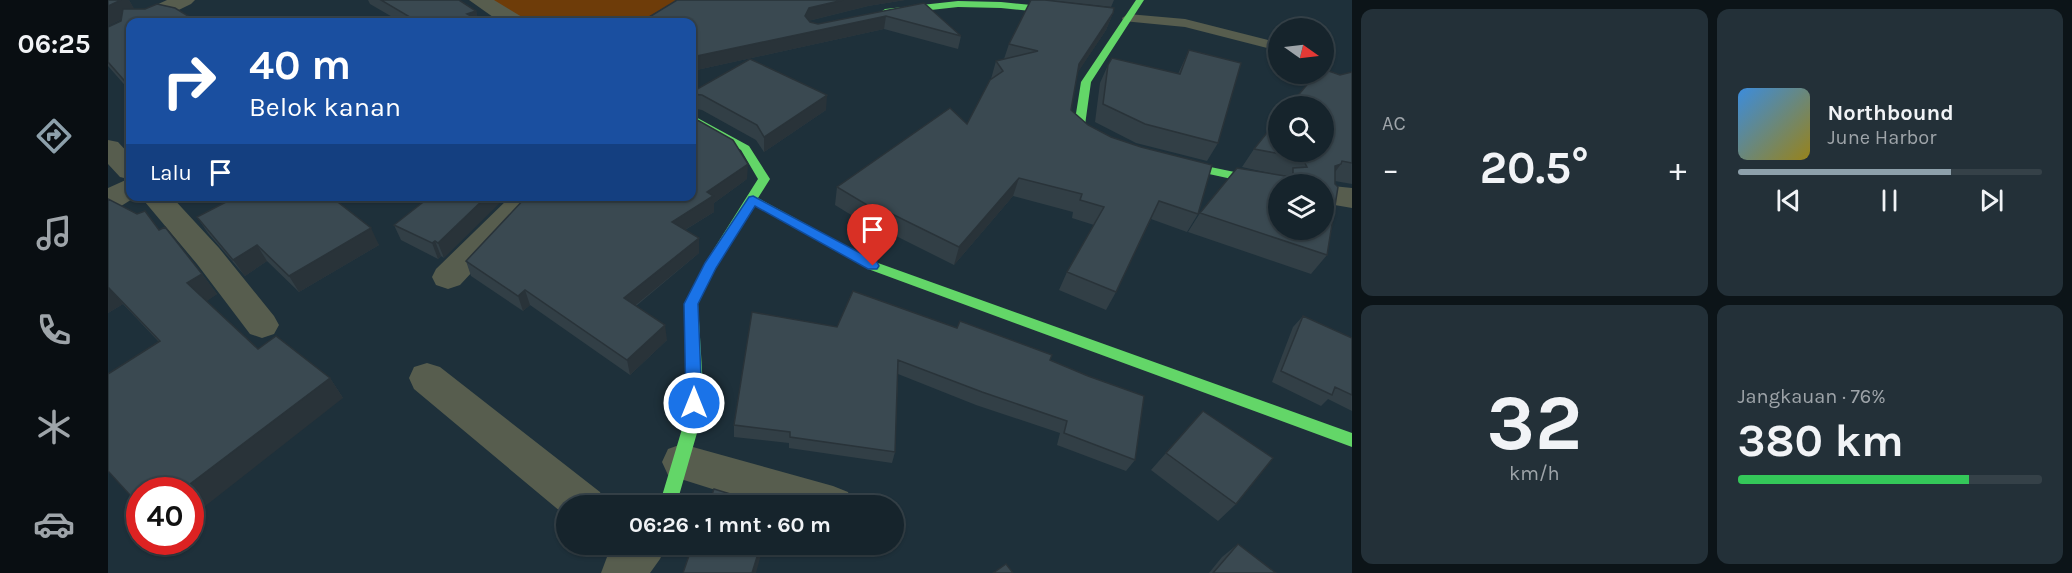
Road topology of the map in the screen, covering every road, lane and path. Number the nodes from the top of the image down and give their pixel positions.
1 (184, 0) edge
2 (480, 0) edge
3 (1140, 0) edge
4 (870, 14) edge
5 (1089, 14) edge
6 (1109, 16) edge
7 (146, 18) edge
8 (508, 18) edge
9 (1128, 18) junction
10 (1268, 44) edge
11 (696, 120) edge
12 (108, 148) edge
13 (1122, 148) edge
14 (1153, 160) edge
15 (126, 169) edge
16 (126, 179) edge
17 (1268, 183) edge
18 (1334, 196) edge
19 (1352, 198) edge
20 (753, 200) junction
21 (108, 201) edge
22 (158, 201) edge
23 (525, 201) edge
24 (448, 277) dead end
25 (262, 326) dead end
26 (427, 378) dead end
27 (1352, 440) edge
28 (682, 462) junction
29 (571, 495) edge
30 (671, 495) edge
31 (795, 495) edge

1 - 7 street
2 - 8 street
3 - 9 street
4 - 5 street
6 - 9 street
9 - 10 lane
9 - 13 street
11 - 20 street
12 - 15 street
14 - 17 street
16 - 21 street
18 - 19 street
20 - 27 street
20 - 28 street
22 - 25 street
23 - 24 street
26 - 29 street
28 - 30 street
28 - 31 street

